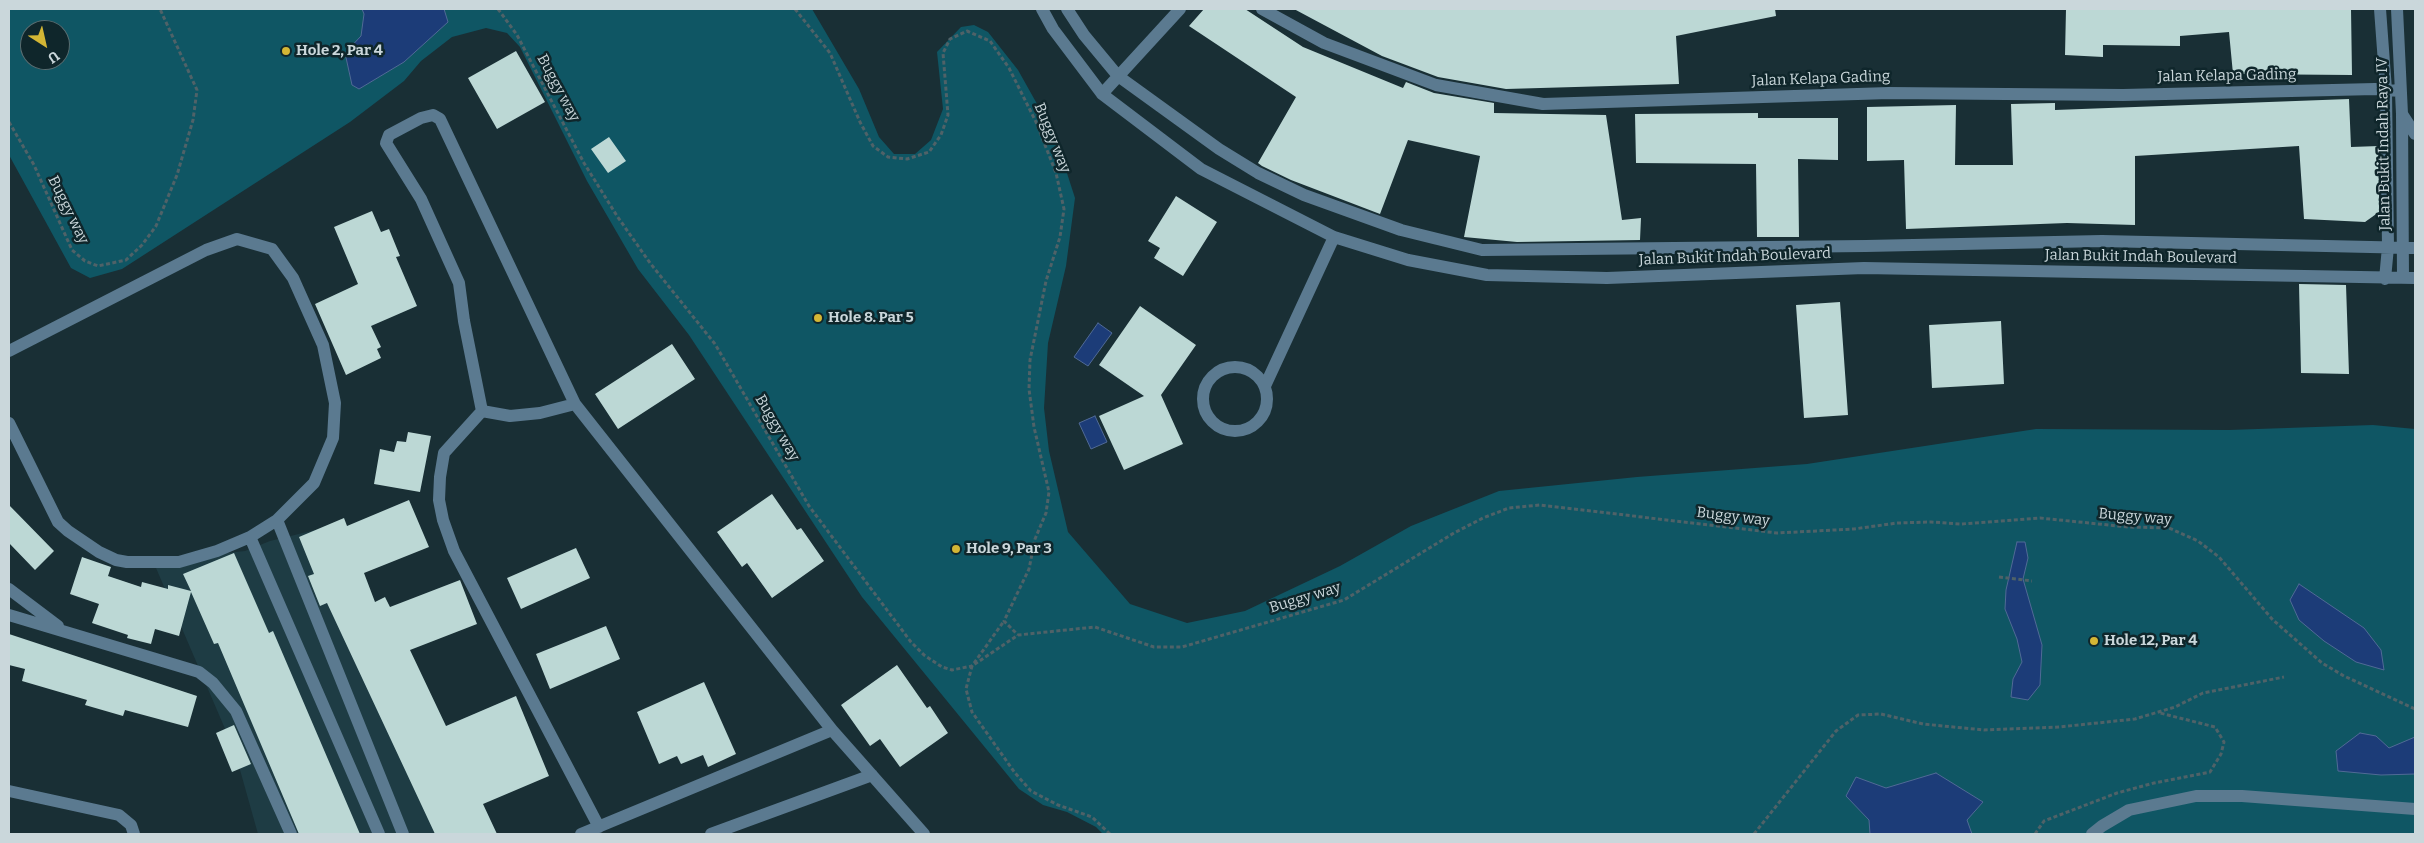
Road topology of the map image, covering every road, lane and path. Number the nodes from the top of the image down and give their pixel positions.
1 (160, 9) edge
2 (498, 9) edge
3 (795, 9) edge
4 (1042, 9) edge
5 (1067, 9) edge
6 (1180, 9) edge
7 (1262, 9) edge
8 (2380, 9) edge
9 (2397, 9) edge
10 (1118, 76) junction
11 (2386, 90) junction
12 (2400, 91) junction
13 (1102, 94) junction
14 (2402, 114) junction
15 (9, 122) edge
16 (2415, 134) edge
17 (1334, 237) junction
18 (1866, 246) junction
19 (2388, 247) junction
20 (2402, 248) junction
21 (2415, 248) edge
22 (1864, 268) junction
23 (2409, 278) edge
24 (2385, 279) junction
25 (9, 351) edge
26 (1265, 386) junction
27 (575, 404) junction
28 (482, 411) junction
29 (9, 423) edge
30 (277, 520) junction
31 (250, 537) junction
32 (1999, 577) dead end
33 (2032, 581) dead end
34 (9, 589) edge
35 (9, 615) edge
36 (1004, 621) junction
37 (64, 631) junction
38 (1018, 635) junction
39 (972, 666) junction
40 (2284, 677) dead end
41 (2415, 709) edge
42 (2158, 712) junction
43 (832, 730) junction
44 (872, 775) junction
45 (9, 791) edge
46 (2415, 809) edge
47 (599, 826) junction
48 (134, 834) edge
49 (291, 834) edge
50 (379, 834) edge
51 (403, 834) edge
52 (581, 834) edge
53 (711, 834) edge
54 (924, 834) edge
55 (1110, 834) edge
56 (1754, 834) edge
57 (2035, 834) edge
58 (2092, 834) edge

1 - 15 path, Buggy way
2 - 39 path, Buggy way
3 - 36 path, Buggy way
4 - 13 street, Jalan Bukit Indah Boulevard
5 - 10 street
6 - 10 street
7 - 11 street, Jalan Kelapa Gading
8 - 11 street, Jalan Bukit Indah Raya IV
9 - 12 street, Jalan Bukit Indah Raya IV
10 - 13 street
10 - 18 street
11 - 12 street, Jalan Kelapa Gading
11 - 19 street, Jalan Bukit Indah Raya IV
12 - 14 street, Jalan Bukit Indah Raya IV
13 - 17 street, Jalan Bukit Indah Boulevard
14 - 16 street
14 - 20 street, Jalan Bukit Indah Raya IV
17 - 22 street, Jalan Bukit Indah Boulevard
17 - 26 street
18 - 19 street
18 - 22 street
19 - 20 street
19 - 24 street, Jalan Bukit Indah Raya IV
20 - 21 street
20 - 23 street, Jalan Bukit Indah Raya IV
22 - 24 street, Jalan Bukit Indah Boulevard
23 - 24 street, Jalan Bukit Indah Boulevard
25 - 30 street
26 - 26 street
27 - 28 street
27 - 28 street
27 - 43 street
28 - 47 street
29 - 31 street
30 - 31 street
30 - 51 street
31 - 50 street
32 - 33 path
34 - 37 street
35 - 37 street
36 - 38 path
36 - 39 path, Buggy way
37 - 49 street
38 - 39 path, Buggy way
38 - 41 path, Buggy way
39 - 55 path, Buggy way
40 - 42 path
42 - 56 path
42 - 57 path
43 - 44 street
43 - 47 street
44 - 53 street
44 - 54 street
45 - 48 street
46 - 58 street
47 - 52 street

